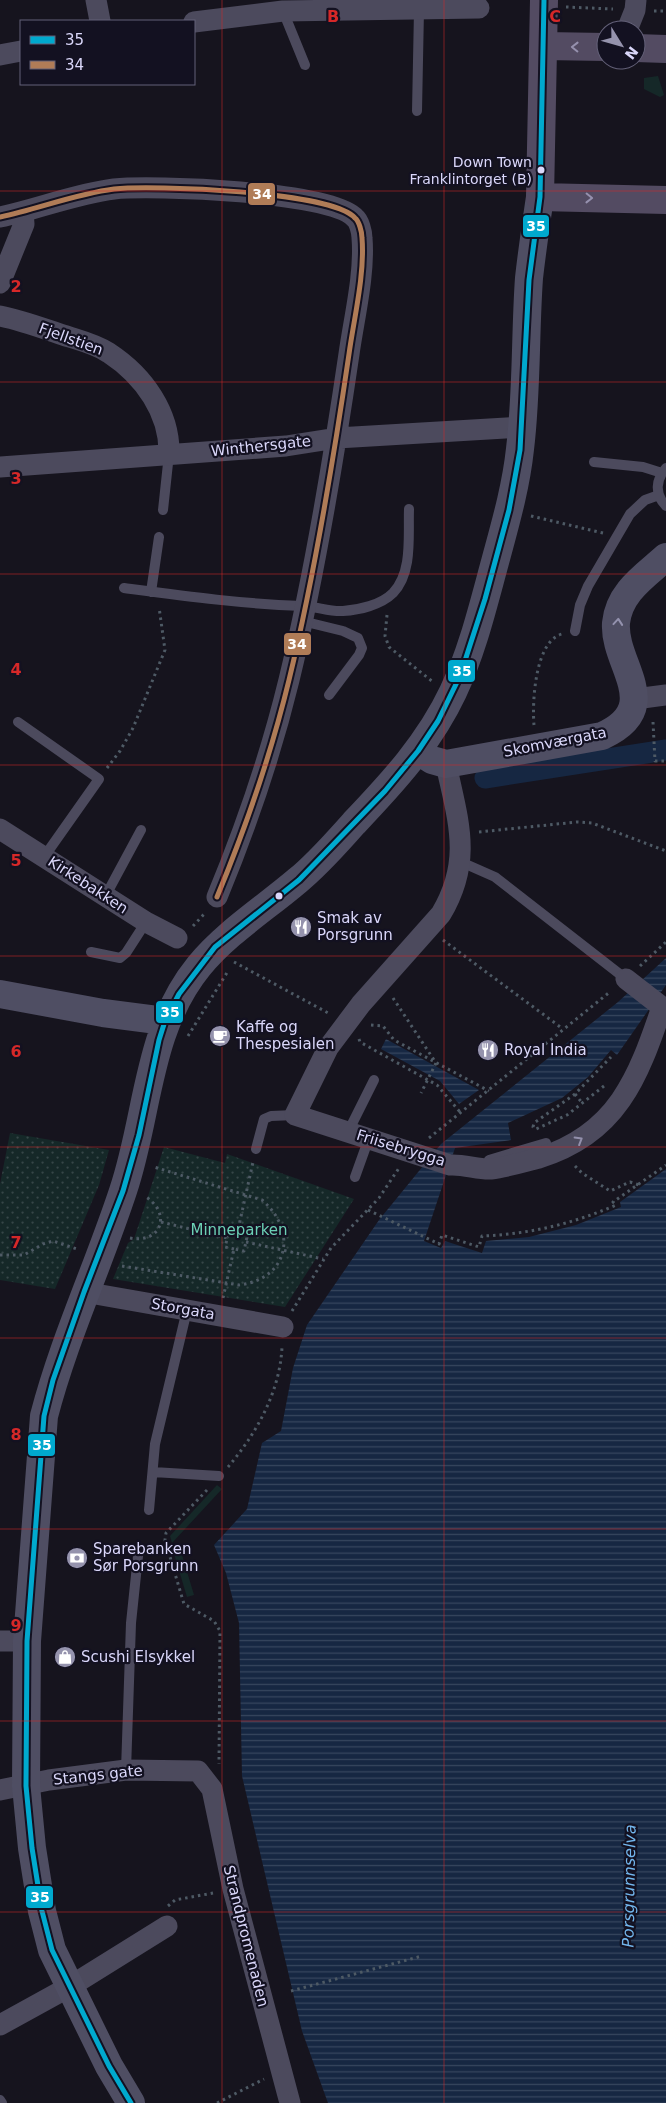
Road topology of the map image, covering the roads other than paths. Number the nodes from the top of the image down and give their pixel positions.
1 (96, 0) edge
2 (544, 0) edge
3 (636, 0) edge
4 (285, 6) edge
5 (480, 8) dead end
6 (419, 10) junction
7 (100, 20) edge
8 (631, 20) edge
9 (195, 22) edge
10 (544, 46) junction
11 (596, 48) edge
12 (646, 48) edge
13 (666, 49) edge
14 (20, 51) edge
15 (0, 56) edge
16 (304, 65) dead end
17 (418, 111) dead end
18 (540, 197) junction
19 (666, 200) edge
20 (23, 212) junction
21 (0, 217) edge
22 (0, 283) edge
23 (0, 316) edge
24 (522, 427) junction
25 (337, 438) junction
26 (169, 454) junction
27 (594, 462) dead end
28 (0, 467) edge
29 (664, 470) edge
30 (659, 495) junction
31 (666, 506) edge
32 (409, 509) dead end
33 (163, 510) dead end
34 (160, 536) dead end
35 (666, 557) edge
36 (124, 588) dead end
37 (154, 592) junction
38 (303, 613) junction
39 (575, 631) road end
40 (329, 695) dead end
41 (666, 695) edge
42 (635, 699) junction
43 (18, 722) dead end
44 (418, 751) junction
45 (446, 764) junction
46 (0, 829) edge
47 (141, 830) dead end
48 (44, 857) junction
49 (461, 862) junction
50 (106, 895) junction
51 (217, 897) road end
52 (146, 922) junction
53 (177, 938) road end
54 (91, 952) dead end
55 (626, 979) joint
56 (0, 994) edge
57 (165, 1021) junction
58 (374, 1080) dead end
59 (295, 1115) junction
60 (348, 1132) junction
61 (369, 1138) junction
62 (256, 1149) road end
63 (354, 1177) dead end
64 (84, 1292) junction
65 (187, 1310) junction
66 (283, 1326) road end
67 (153, 1472) junction
68 (219, 1476) road end
69 (149, 1510) dead end
70 (138, 1556) dead end
71 (0, 1641) edge
72 (27, 1641) junction
73 (126, 1770) junction
74 (198, 1771) joint
75 (13, 1788) edge
76 (167, 1926) dead end
77 (69, 1987) junction
78 (0, 2025) edge
79 (131, 2103) edge
80 (290, 2103) edge

1 - 7 street
2 - 10 main road
3 - 8 street
4 - 6 street
4 - 9 street
4 - 16 lane
5 - 6 street
6 - 17 lane
11 -> 10 main road
10 - 18 main road
12 - 13 main road
14 - 15 street
18 -> 19 main road
18 - 24 street
20 - 21 street
20 - 22 street
20 - 25 street
23 - 26 street, Fjellstien
24 - 25 street, Winthersgate
24 - 44 street
25 - 26 street, Winthersgate
25 - 38 street
26 - 28 street, Winthersgate
26 - 33 lane
27 - 29 lane
29 - 30 lane
30 - 31 lane
30 - 39 lane
32 - 38 lane
34 - 37 lane
42 -> 35 street
36 - 37 lane
37 - 38 lane
38 - 40 lane
38 - 51 street
41 - 42 street
42 - 45 street, Skomværgata
43 - 48 lane
44 - 45 street
44 - 57 street
45 - 49 street
46 - 48 street, Kirkebakken
47 - 50 lane
48 - 50 street, Kirkebakken
49 - 55 lane, Friisebrygga
49 - 59 street
50 - 52 street, Kirkebakken
52 - 53 street, Kirkebakken
52 - 54 lane
61 -> 55 street, Friisebrygga
56 - 57 street
57 - 64 street
58 - 60 lane
59 - 60 street, Friisebrygga
59 - 62 lane
60 - 61 street, Friisebrygga
61 - 63 lane
64 - 65 street, Storgata
64 - 72 street
65 - 66 street, Storgata
65 - 67 lane
67 - 68 lane
67 - 69 lane
70 - 73 lane
71 - 72 street
72 - 75 street
73 - 74 street, Stangs gate
73 - 75 street, Stangs gate
74 - 80 street, Strandpromenaden
75 - 77 street
76 - 77 street
77 - 78 street
77 - 79 street

